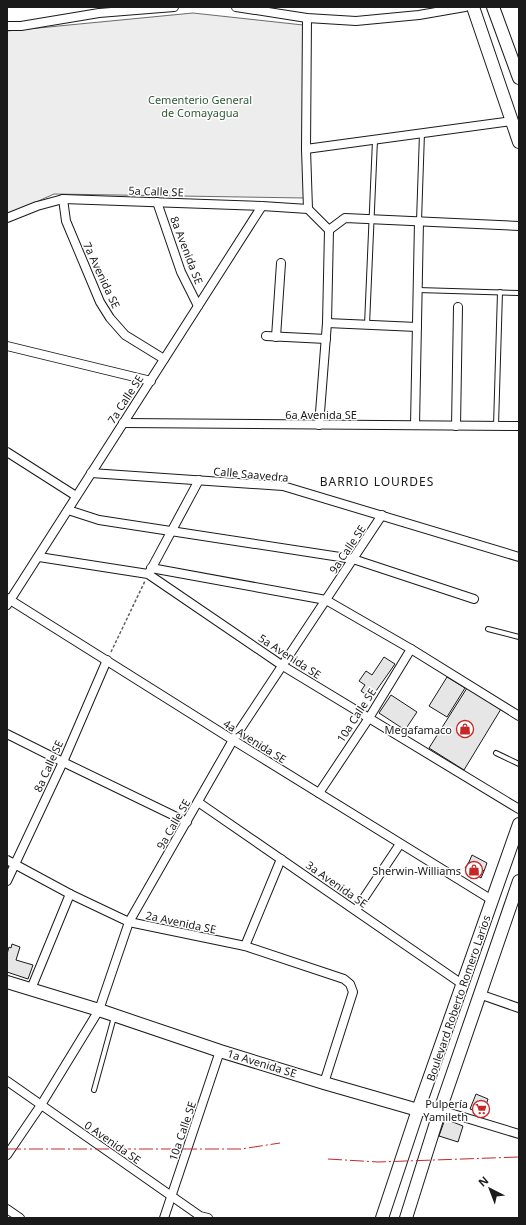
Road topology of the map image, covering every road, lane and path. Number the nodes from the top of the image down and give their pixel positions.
1 (174, 7) edge
2 (236, 7) edge
3 (464, 7) edge
4 (473, 7) edge
5 (493, 7) edge
6 (96, 10) edge
7 (307, 18) junction
8 (7, 26) edge
9 (517, 66) edge
10 (519, 78) edge
11 (512, 121) junction
12 (422, 133) junction
13 (375, 139) junction
14 (519, 142) edge
15 (306, 149) junction
16 (63, 199) junction
17 (157, 202) junction
18 (262, 206) junction
19 (308, 209) junction
20 (7, 218) edge
21 (371, 219) junction
22 (419, 221) junction
23 (519, 226) edge
24 (329, 230) junction
25 (281, 263) dead end
26 (418, 290) junction
27 (500, 292) junction
28 (519, 292) edge
29 (198, 306) junction
30 (458, 307) dead end
31 (327, 323) junction
32 (366, 325) junction
33 (417, 326) junction
34 (266, 336) dead end
35 (276, 337) junction
36 (326, 339) junction
37 (7, 346) edge
38 (164, 359) junction
39 (151, 380) junction
40 (123, 423) junction
41 (319, 425) junction
42 (415, 425) junction
43 (456, 426) junction
44 (496, 426) junction
45 (519, 426) edge
46 (7, 452) edge
47 (91, 473) junction
48 (199, 480) junction
49 (76, 496) junction
50 (68, 510) junction
51 (382, 515) junction
52 (173, 531) junction
53 (38, 557) junction
54 (519, 557) edge
55 (353, 559) junction
56 (150, 571) junction
57 (474, 599) dead end
58 (326, 600) junction
59 (8, 601) edge
60 (488, 629) dead end
61 (519, 637) edge
62 (411, 649) junction
63 (107, 660) junction
64 (283, 666) junction
65 (519, 716) edge
66 (369, 718) junction
67 (7, 734) edge
68 (233, 740) junction
69 (496, 753) dead end
70 (63, 762) junction
71 (519, 764) edge
72 (318, 793) junction
73 (198, 802) junction
74 (519, 809) edge
75 (187, 822) junction
76 (519, 824) edge
77 (400, 844) junction
78 (281, 859) junction
79 (7, 860) edge
80 (15, 865) junction
81 (7, 881) edge
82 (519, 881) edge
83 (70, 894) junction
84 (492, 900) junction
85 (515, 907) edge
86 (356, 910) junction
87 (129, 922) junction
88 (245, 946) junction
89 (7, 982) edge
90 (462, 984) junction
91 (31, 989) junction
92 (479, 994) junction
93 (519, 1008) edge
94 (99, 1010) junction
95 (115, 1015) junction
96 (220, 1050) junction
97 (7, 1081) edge
98 (324, 1083) junction
99 (94, 1090) dead end
100 (41, 1105) junction
101 (418, 1110) junction
102 (440, 1110) junction
103 (519, 1134) edge
104 (7, 1155) edge
105 (171, 1196) junction
106 (7, 1209) edge
107 (20, 1218) edge
108 (164, 1218) edge
109 (208, 1218) edge
110 (382, 1218) edge
111 (406, 1218) edge

1 - 6 street
2 - 7 street
3 - 7 street
4 - 11 main road
5 - 9 main road
6 - 8 street
7 - 15 street
9 - 10 main road
11 - 12 street
11 - 14 main road
12 - 13 street
12 - 22 lane
13 - 15 street
13 - 21 lane
15 - 19 street
16 - 17 street, 5a Calle SE
16 - 20 street, 5a Calle SE
16 - 38 street, 7a Avenida SE
17 - 18 street, 5a Calle SE
17 - 29 street, 8a Avenida SE
18 - 19 street, 5a Calle SE
18 - 29 street, 7a Calle SE
19 - 24 street
21 - 22 street
21 - 24 street
21 - 32 lane
22 - 23 street
22 - 26 street
24 - 31 street
25 - 35 street
26 - 27 lane
26 - 33 street
27 - 28 lane
27 - 44 lane
29 - 38 street, 7a Calle SE
30 - 43 street
31 - 32 street
31 - 36 street
32 - 33 street
33 - 42 street
34 - 35 street
35 - 36 street
36 - 41 street
37 - 39 street
38 - 39 street, 7a Calle SE
39 - 40 street, 7a Calle SE
40 - 41 street, 6a Avenida SE
40 - 47 street, 7a Calle SE
41 - 42 street, 6a Avenida SE
42 - 43 street, 6a Avenida SE
43 - 44 street, 6a Avenida SE
44 - 45 street, 6a Avenida SE
46 - 49 street
47 - 48 street, Calle Saavedra
47 - 49 street, 7a Calle SE
48 - 51 street, Calle Saavedra
48 - 52 street
49 - 50 street, 7a Calle SE
50 - 52 street
50 - 53 street, 7a Calle SE
51 - 54 street, Calle Saavedra
51 - 55 street, 9a Calle SE
52 - 55 street
52 - 56 street
53 - 56 street, 5a Avenida SE
53 - 59 street, 7a Calle SE
55 - 57 street
55 - 58 street, 9a Calle SE
56 - 58 street
56 - 63 path
56 - 64 street, 5a Avenida SE
58 - 62 street
58 - 64 street, 9a Calle SE
59 - 63 street, 4a Avenida SE
60 - 61 lane
62 - 65 street
62 - 66 street, 10a Calle SE
63 - 68 street, 4a Avenida SE
63 - 70 street, 8a Calle SE
64 - 66 street, 5a Avenida SE
64 - 68 street, 9a Calle SE
66 - 72 street, 10a Calle SE
66 - 74 street, 5a Avenida SE
67 - 70 street
68 - 72 street, 4a Avenida SE
68 - 73 street, 9a Calle SE
69 - 71 lane
70 - 75 street
70 - 80 street, 8a Calle SE
72 - 77 street, 4a Avenida SE
73 - 75 street, 9a Calle SE
73 - 78 street, 3a Avenida SE
75 - 87 street, 9a Calle SE
76 - 84 main road, Boulevard Roberto Romero Larios
77 - 84 street, 4a Avenida SE
77 - 86 street
78 - 86 street, 3a Avenida SE
78 - 88 street
79 - 80 street, 2a Avenida SE
80 - 81 street, 8a Calle SE
80 - 83 street, 2a Avenida SE
82 - 85 main road, Boulevard Roberto Romero Larios
83 - 87 street, 2a Avenida SE
83 - 91 street
84 - 90 main road, Boulevard Roberto Romero Larios
85 - 92 main road, Boulevard Roberto Romero Larios
86 - 90 street, 3a Avenida SE
87 - 88 street, 2a Avenida SE
87 - 94 street, 9a Calle SE
88 - 98 street, 2a Avenida SE
89 - 91 main road, 1a Avenida SE
90 - 101 main road, Boulevard Roberto Romero Larios
91 - 94 main road, 1a Avenida SE
92 - 93 street
92 - 102 main road, Boulevard Roberto Romero Larios
94 - 95 main road, 1a Avenida SE
94 - 100 street, 9a Calle SE
95 - 96 main road, 1a Avenida SE
95 - 99 lane
96 - 98 main road, 1a Avenida SE
96 - 105 street, 10a Calle SE
97 - 100 street, 0 Avenida SE
98 - 101 main road, 1a Avenida SE
100 - 104 street, 9a Calle SE
100 - 105 street, 0 Avenida SE
101 - 102 main road, 1a Avenida SE
101 - 110 main road, Boulevard Roberto Romero Larios
102 - 103 street, 1a Avenida SE
102 - 111 main road, Boulevard Roberto Romero Larios
105 - 108 street, 10a Calle SE
105 - 109 street, 0 Avenida SE
106 - 107 street

